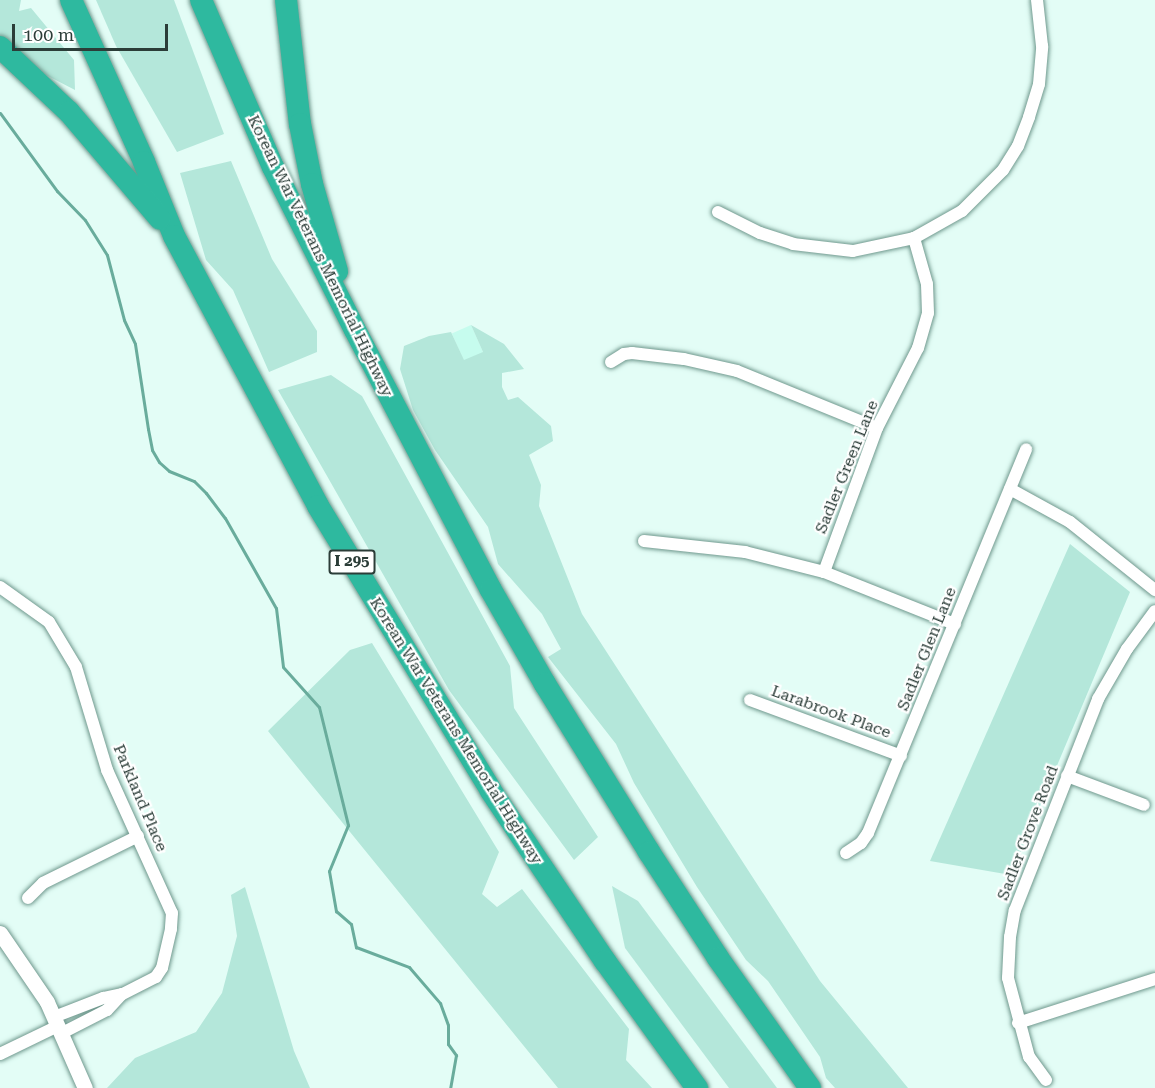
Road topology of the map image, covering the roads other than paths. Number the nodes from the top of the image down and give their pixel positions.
1 (71, 0) edge
2 (201, 0) edge
3 (286, 0) edge
4 (1037, 0) edge
5 (0, 47) edge
6 (718, 212) dead end
7 (174, 236) junction
8 (914, 238) junction
9 (355, 330) junction
10 (611, 362) dead end
11 (877, 428) junction
12 (1026, 449) dead end
13 (1010, 489) junction
14 (644, 541) dead end
15 (824, 572) junction
16 (0, 587) edge
17 (1155, 590) edge
18 (1155, 611) edge
19 (955, 624) junction
20 (750, 700) dead end
21 (901, 756) junction
22 (1067, 776) junction
23 (1144, 805) dead end
24 (138, 836) junction
25 (846, 853) dead end
26 (28, 898) dead end
27 (0, 933) edge
28 (1155, 979) edge
29 (122, 994) junction
30 (1018, 1023) junction
31 (58, 1025) junction
32 (0, 1054) edge
33 (1046, 1080) dead end
34 (85, 1088) edge
35 (697, 1088) edge
36 (810, 1088) edge

1 - 7 highway, Korean War Veterans Memorial Highway / I 295
2 - 9 highway, Korean War Veterans Memorial Highway
3 - 9 highway
4 - 8 street
5 - 7 highway
6 - 8 street
7 - 35 highway, Korean War Veterans Memorial Highway / I 295
8 - 11 street, Sadler Green Lane
9 - 36 highway, Korean War Veterans Memorial Highway
10 - 11 street
11 - 15 street, Sadler Green Lane
12 - 13 street, Sadler Glen Lane
13 - 17 street
13 - 19 street, Sadler Glen Lane
14 - 15 street
15 - 19 street
16 - 24 street, Parkland Place
18 - 22 street, Sadler Grove Road
19 - 21 street, Sadler Glen Lane
20 - 21 street, Larabrook Place
21 - 25 street, Sadler Glen Lane
22 - 23 street
22 - 30 street, Sadler Grove Road
24 - 26 street
24 - 29 street, Parkland Place
27 - 31 street
28 - 30 street
29 - 31 street, Parkland Place
29 - 31 street, Parkland Place
30 - 33 street, Sadler Grove Road
31 - 32 street
31 - 34 street

